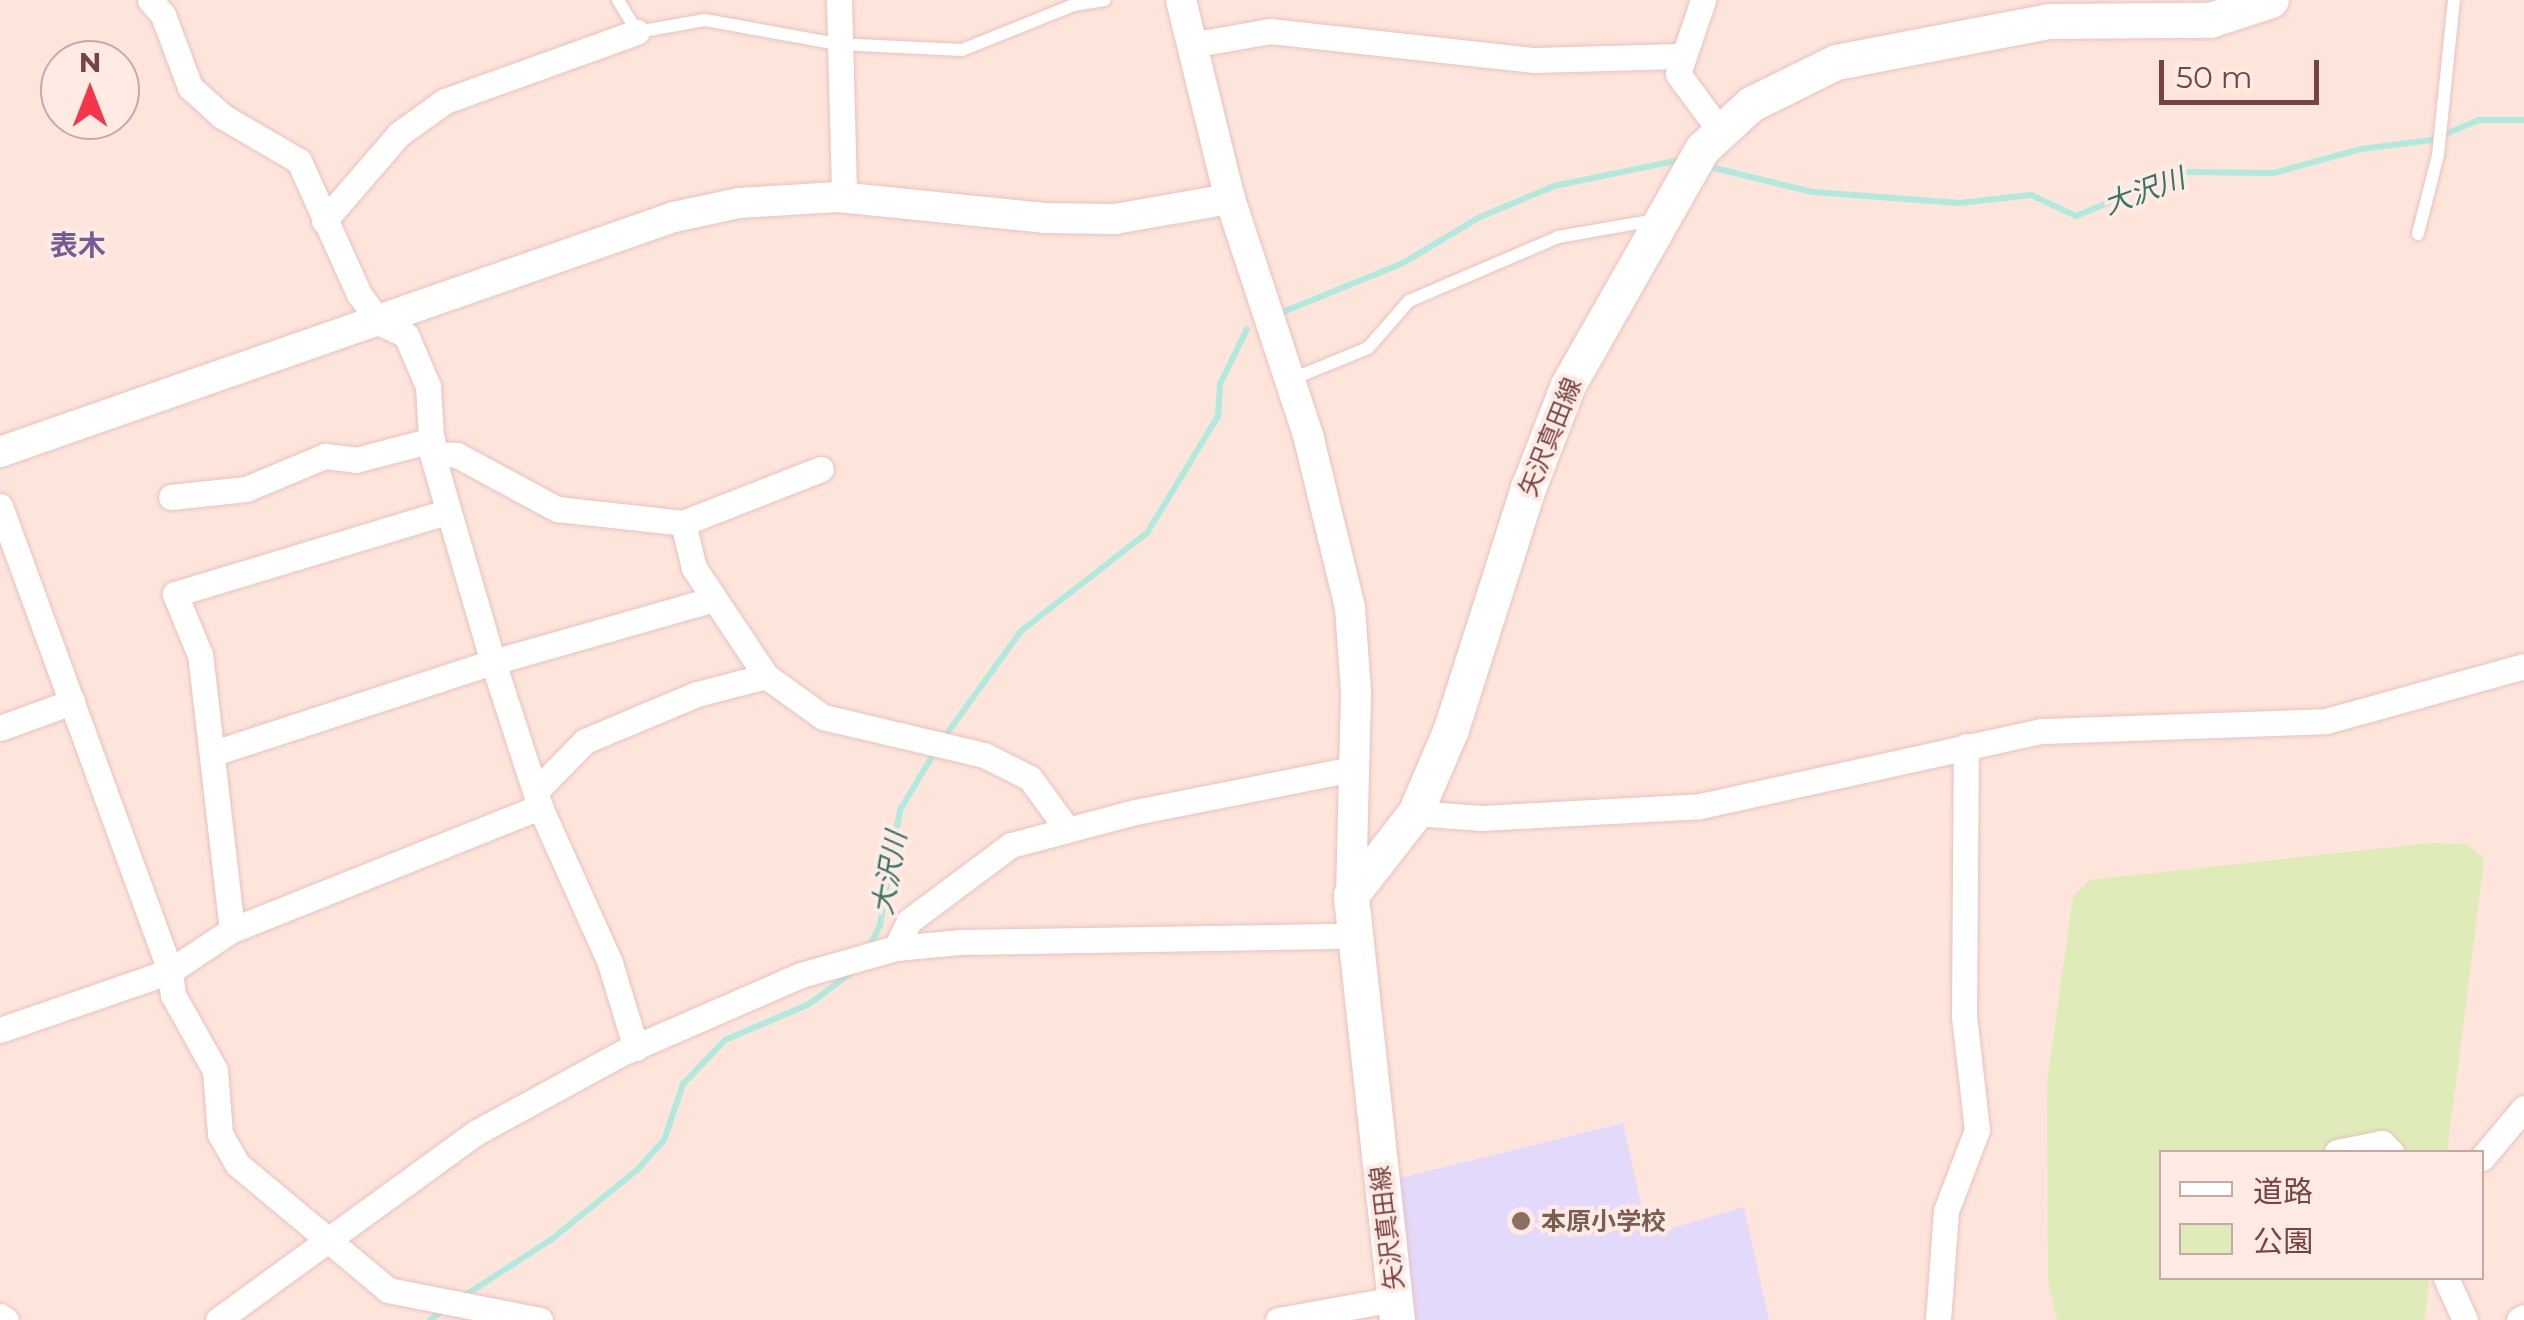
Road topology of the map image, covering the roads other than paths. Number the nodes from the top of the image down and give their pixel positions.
1 (150, 0) edge
2 (618, 0) edge
3 (838, 0) edge
4 (1105, 0) edge
5 (1181, 0) edge
6 (1703, 0) edge
7 (2272, 0) edge
8 (2454, 0) edge
9 (637, 32) junction
10 (837, 44) junction
11 (1191, 46) junction
12 (1680, 56) junction
13 (1718, 128) junction
14 (844, 197) junction
15 (1230, 199) junction
16 (324, 220) junction
17 (1658, 220) junction
18 (2418, 234) dead end
19 (380, 323) junction
20 (1290, 380) junction
21 (432, 447) junction
22 (0, 452) edge
23 (821, 470) dead end
24 (171, 497) dead end
25 (0, 506) edge
26 (446, 512) junction
27 (683, 523) junction
28 (714, 600) junction
29 (492, 662) junction
30 (2524, 666) edge
31 (766, 676) junction
32 (72, 702) junction
33 (0, 728) edge
34 (1966, 746) junction
35 (214, 753) junction
36 (1352, 769) junction
37 (538, 799) junction
38 (1416, 813) junction
39 (1067, 829) junction
40 (1350, 894) junction
41 (232, 930) junction
42 (1352, 936) junction
43 (896, 948) junction
44 (170, 970) junction
45 (0, 1030) edge
46 (636, 1048) junction
47 (2524, 1108) edge
48 (2347, 1150) edge
49 (2389, 1150) edge
50 (2484, 1156) edge
51 (325, 1244) junction
52 (2447, 1280) edge
53 (1396, 1309) edge
54 (468, 1313) edge
55 (218, 1320) edge
56 (540, 1320) edge
57 (1278, 1320) edge
58 (1938, 1320) edge
59 (2465, 1320) edge

1 - 16 street
2 - 9 lane
3 - 10 street
4 - 10 lane
5 - 11 street
6 - 12 street
7 - 13 main road, 矢沢真田線
8 - 18 lane
9 - 10 lane
9 - 16 street
10 - 14 street
11 - 12 street
11 - 15 street
12 - 13 street
13 - 17 main road, 矢沢真田線
14 - 15 street
14 - 19 street
15 - 20 street
16 - 19 street
17 - 20 lane
17 - 38 main road, 矢沢真田線
19 - 21 street
19 - 22 street
20 - 36 street
21 - 24 street
21 - 26 street
21 - 27 street
23 - 27 street
25 - 32 street
26 - 29 street
26 - 35 street
27 - 28 street
28 - 29 street
28 - 31 street
29 - 35 street
29 - 37 street
30 - 34 street
31 - 37 street
31 - 39 street
32 - 33 street
32 - 44 street
34 - 38 street
34 - 58 street
35 - 41 street
36 - 39 street
36 - 40 street
37 - 41 street
37 - 46 street
38 - 40 main road, 矢沢真田線
39 - 43 street
40 - 42 main road, 矢沢真田線
41 - 44 street
42 - 43 street
42 - 53 main road, 矢沢真田線
43 - 46 street
44 - 45 street
44 - 51 street
46 - 51 street
47 - 50 street
48 - 49 street
51 - 54 street
51 - 55 street
52 - 59 street
53 - 57 street
54 - 56 street

